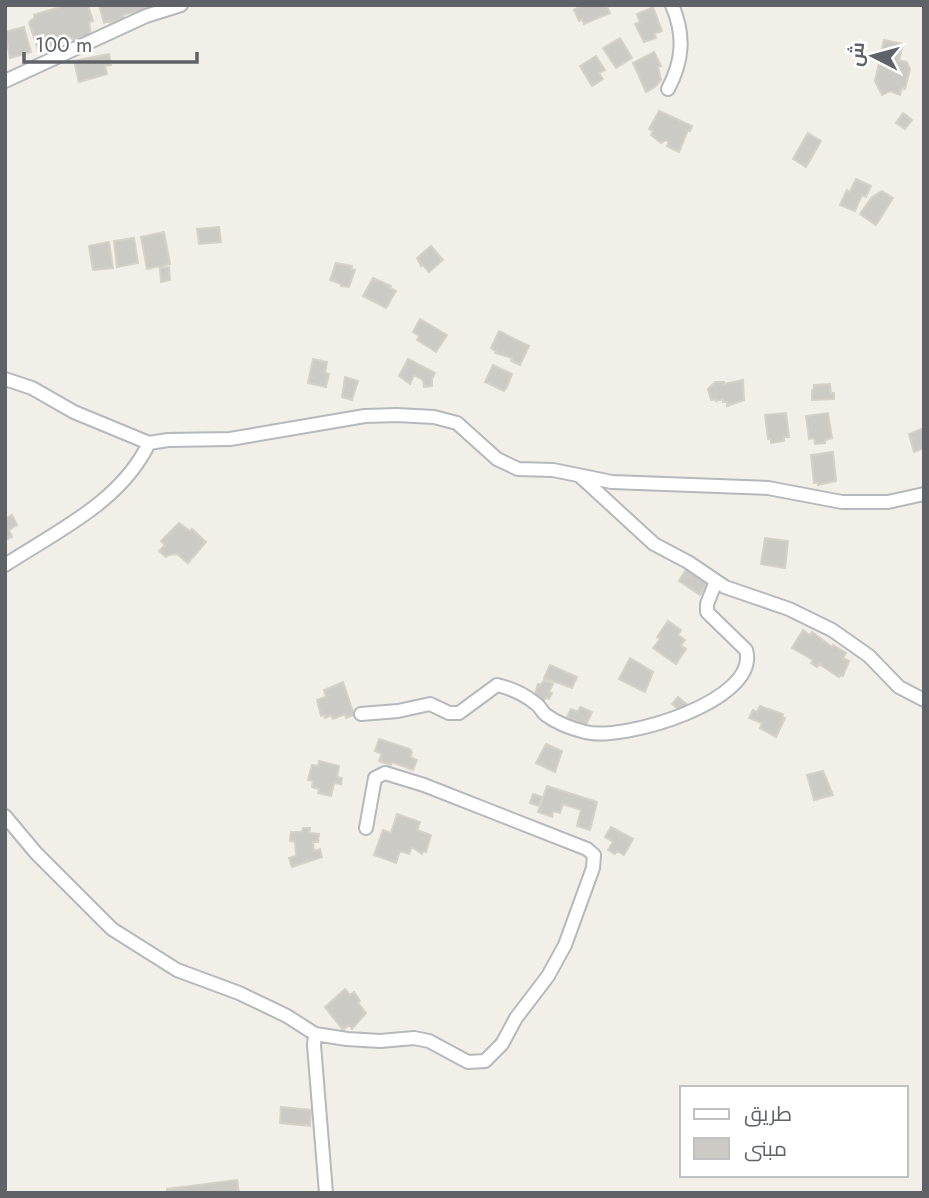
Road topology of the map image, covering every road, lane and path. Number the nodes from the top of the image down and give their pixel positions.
1 (181, 5) edge
2 (672, 5) edge
3 (5, 81) edge
4 (668, 89) dead end
5 (5, 379) edge
6 (149, 443) junction
7 (581, 477) junction
8 (924, 494) edge
9 (5, 565) edge
10 (716, 581) junction
11 (924, 700) edge
12 (361, 714) dead end
13 (5, 816) edge
14 (366, 828) dead end
15 (315, 1034) junction
16 (326, 1193) edge

1 - 3 street
2 - 4 street
5 - 6 street
6 - 7 street
6 - 9 street
7 - 8 street
7 - 10 street
10 - 11 street
10 - 12 street
13 - 15 street
14 - 15 street
15 - 16 street

